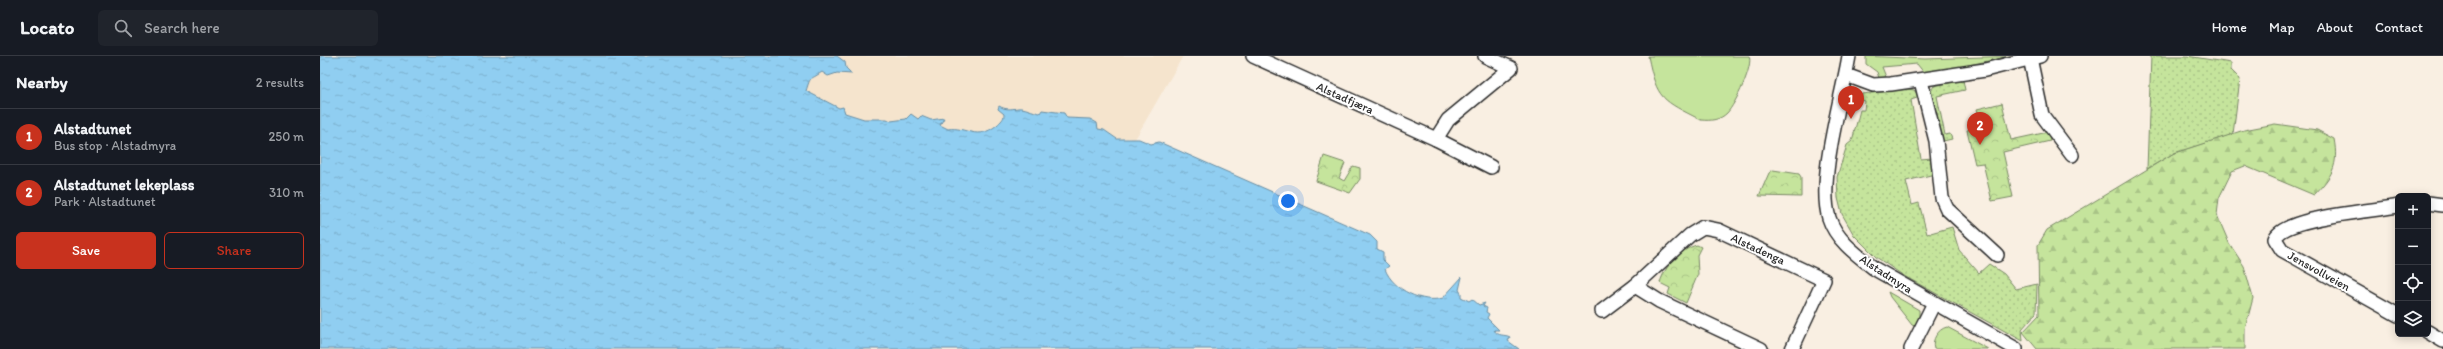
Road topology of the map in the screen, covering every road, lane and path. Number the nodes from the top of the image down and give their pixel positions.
1 (1253, 56) edge
2 (1485, 56) edge
3 (1848, 56) edge
4 (2035, 57) edge
5 (1846, 75) junction
6 (1921, 81) junction
7 (1436, 139) junction
8 (2072, 155) dead end
9 (1491, 167) dead end
10 (2431, 203) edge
11 (2443, 205) edge
12 (2395, 207) edge
13 (1997, 255) dead end
14 (1635, 286) junction
15 (1934, 303) junction
16 (1602, 311) dead end
17 (2395, 313) edge
18 (2431, 334) edge
19 (2443, 341) edge
20 (1761, 349) edge
21 (1792, 349) edge
22 (1911, 349) edge
23 (2016, 349) edge

1 - 7 street, Alstadfjæra
2 - 7 street
3 - 5 street, Alstadmyra
4 - 6 street
4 - 8 street
5 - 6 street
5 - 15 street, Alstadmyra
6 - 13 street
7 - 9 street, Alstadfjæra
10 - 11 street
12 - 17 street, Jensvollveien
14 - 16 street, Alstadenga
14 - 20 street
14 - 21 street, Alstadenga
15 - 22 street
15 - 23 street, Alstadmyra
18 - 19 street

